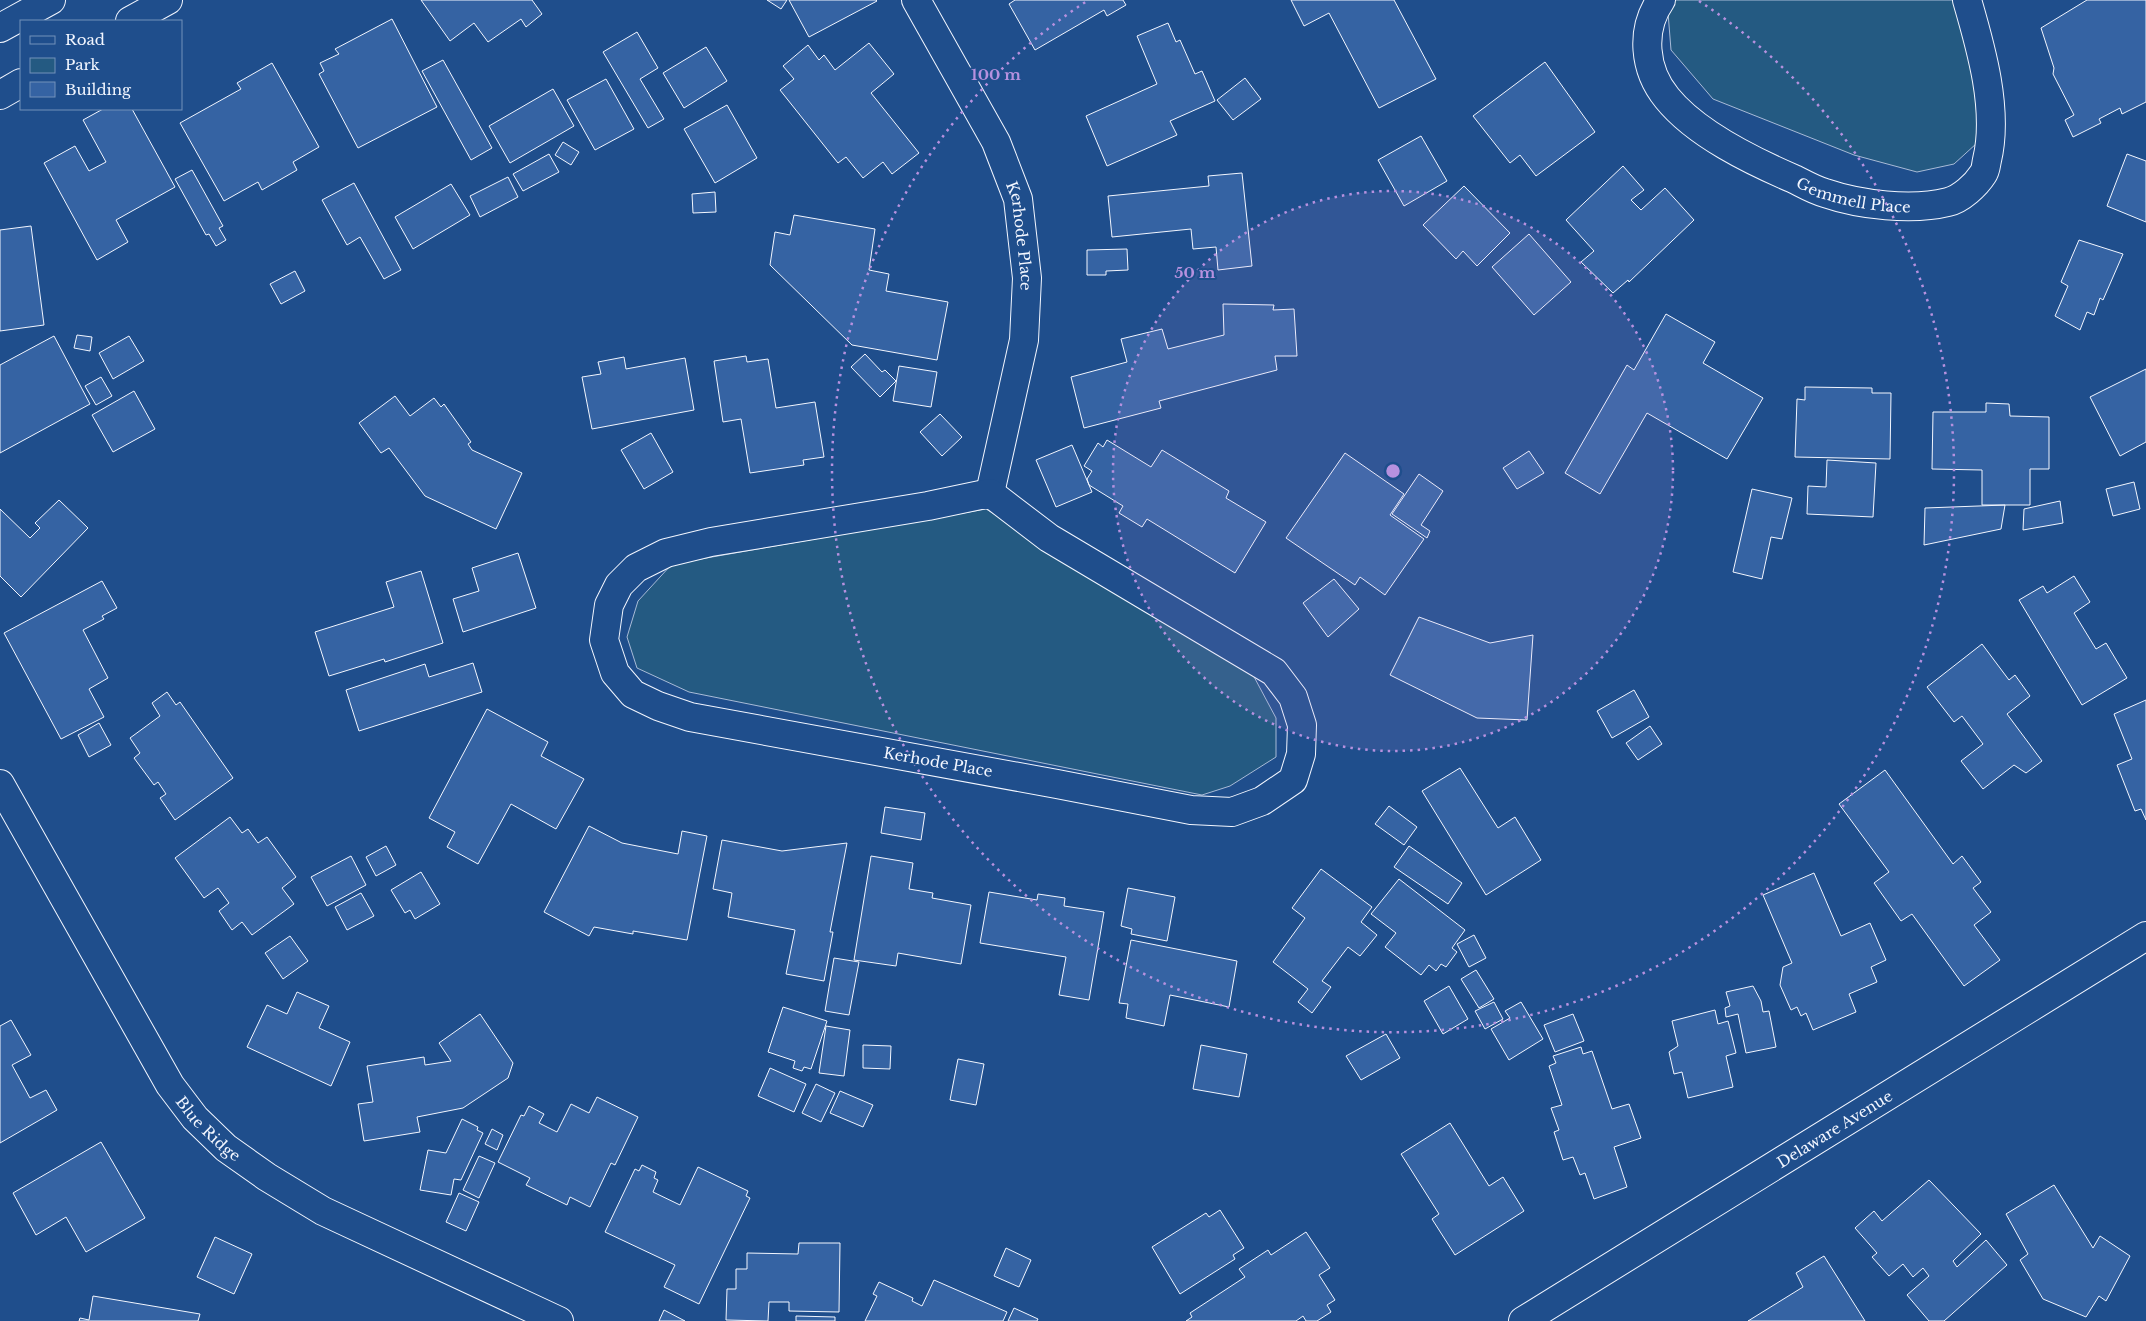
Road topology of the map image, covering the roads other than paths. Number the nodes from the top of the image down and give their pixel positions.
1 (50, 0) edge
2 (168, 0) edge
3 (916, 0) edge
4 (1661, 0) edge
5 (1967, 0) edge
6 (132, 20) edge
7 (0, 28) edge
8 (20, 84) edge
9 (0, 95) edge
10 (990, 493) junction
11 (0, 784) edge
12 (2146, 936) edge
13 (559, 1321) edge
14 (1523, 1321) edge

1 - 7 street
2 - 6 street
3 - 10 street, Kerhode Place
4 - 5 street, Gemmell Place
8 - 9 street
10 - 10 street, Kerhode Place
11 - 13 street, Blue Ridge
12 - 14 street, Delaware Avenue

